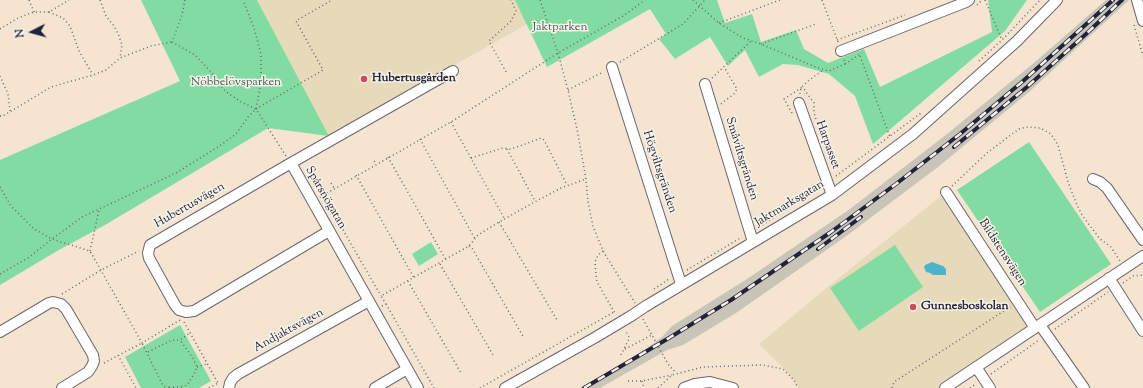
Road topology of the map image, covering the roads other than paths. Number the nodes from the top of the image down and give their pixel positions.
1 (969, 0) edge
2 (1057, 0) edge
3 (1136, 0) edge
4 (1143, 22) edge
5 (841, 51) road end
6 (612, 67) road end
7 (453, 71) dead end
8 (705, 84) road end
9 (799, 104) road end
10 (291, 164) junction
11 (1093, 179) dead end
12 (946, 192) road end
13 (832, 195) junction
14 (329, 231) junction
15 (752, 237) junction
16 (1143, 240) edge
17 (1143, 256) edge
18 (1109, 278) junction
19 (681, 284) junction
20 (369, 301) junction
21 (1038, 326) junction
22 (1143, 331) edge
23 (0, 332) edge
24 (976, 367) junction
25 (407, 369) junction
26 (62, 388) edge
27 (229, 388) edge
28 (375, 388) edge
29 (418, 388) edge
30 (505, 388) edge
31 (684, 388) edge
32 (733, 388) edge
33 (945, 388) edge
34 (990, 388) edge
35 (1084, 388) edge

1 - 5 street
2 - 13 street, Jaktmarksgatan
3 - 4 street
6 - 19 street, Högviltsgränden
7 - 10 street, Spårsnögatan
8 - 15 street, Småviltsgränden
9 - 13 street, Harpasset
10 - 14 street, Spårsnögatan
10 - 14 street, Hubertusvägen
11 - 16 street
12 - 21 street, Bildstensvägen
13 - 15 street, Jaktmarksgatan
14 - 20 street, Spårsnögatan
15 - 19 street, Jaktmarksgatan
17 - 18 street
18 - 21 street
18 - 22 street
19 - 30 street, Jaktmarksgatan, bridge
20 - 25 street, Spårsnögatan
20 - 27 street, Andjaktsvägen
21 - 24 street
21 - 35 street, Bildstensvägen
23 - 26 street
24 - 33 street
24 - 34 street
25 - 28 street
25 - 29 street, Spårsnögatan
31 - 32 street

